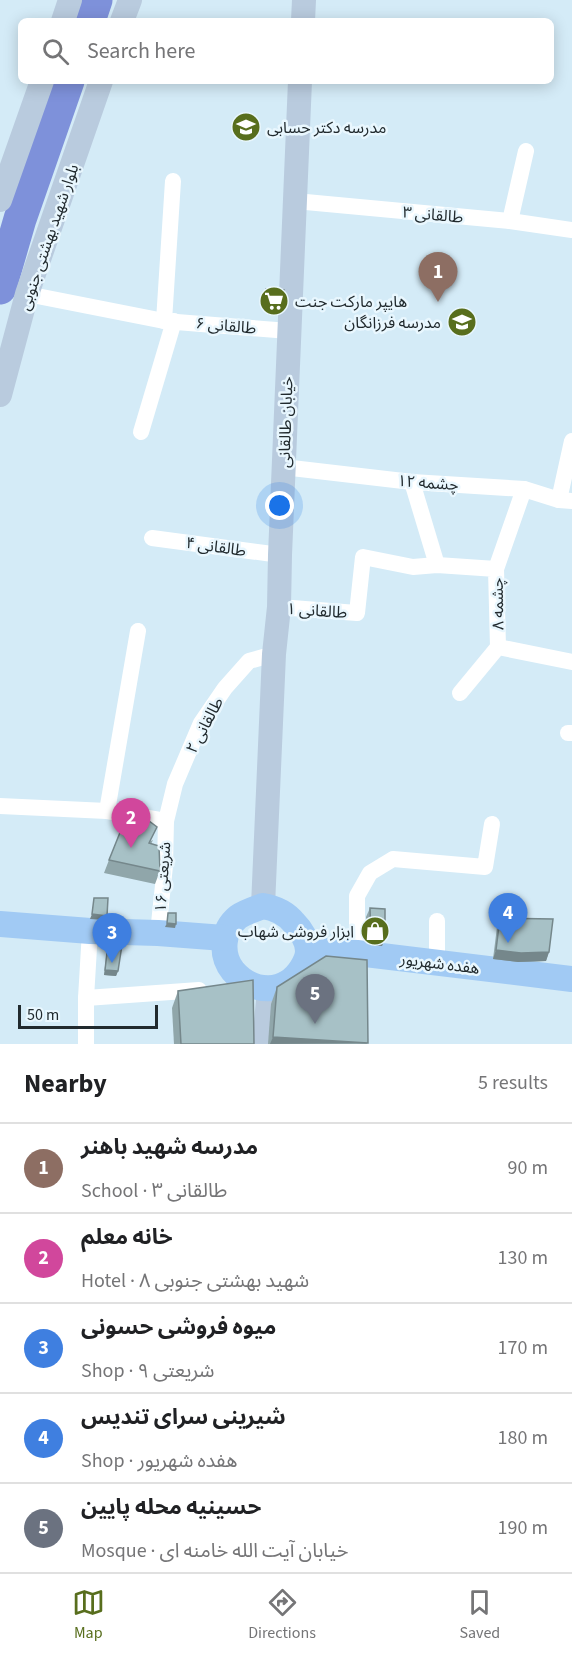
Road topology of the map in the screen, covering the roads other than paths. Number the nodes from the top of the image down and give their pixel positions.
1 (70, 0) edge
2 (130, 0) edge
3 (304, 0) edge
4 (64, 18) edge
5 (123, 18) edge
6 (303, 18) edge
7 (41, 84) edge
8 (100, 84) edge
9 (300, 84) edge
10 (526, 151) dead end
11 (173, 181) dead end
12 (0, 200) edge
13 (294, 201) junction
14 (510, 221) junction
15 (572, 230) edge
16 (27, 294) junction
17 (169, 321) junction
18 (289, 331) junction
19 (0, 395) edge
20 (141, 432) dead end
21 (572, 441) edge
22 (283, 467) junction
23 (412, 482) junction
24 (524, 489) junction
25 (565, 500) edge
26 (152, 538) dead end
27 (280, 555) junction
28 (437, 565) junction
29 (413, 567) joint
30 (496, 569) junction
31 (279, 607) junction
32 (138, 631) dead end
33 (498, 647) junction
34 (274, 654) junction
35 (572, 662) edge
36 (460, 693) dead end
37 (0, 806) edge
38 (107, 811) junction
39 (166, 821) junction
40 (492, 824) dead end
41 (263, 906) junction
42 (437, 921) dead end
43 (0, 924) edge
44 (90, 931) junction
45 (158, 933) junction
46 (224, 938) junction
47 (308, 950) junction
48 (357, 953) junction
49 (437, 962) junction
50 (572, 978) edge
51 (252, 988) junction
52 (209, 989) edge
53 (86, 998) junction
54 (86, 1044) edge
55 (264, 1044) edge

1 - 4 street
2 - 5 street
3 - 6 street
7 - 12 street
8 - 16 street, بلوار شهید بهشتی جنوبی
9 - 13 street, خیابان طالقانی
10 - 14 street
11 - 17 street
13 - 14 street, طالقانی ۳
13 - 18 street, خیابان طالقانی
14 - 15 street, طالقانی ۳
16 - 17 street, طالقانی ۶
16 - 19 street, بلوار شهید بهشتی جنوبی
17 - 18 street, طالقانی ۶
17 - 20 street
18 - 22 street, خیابان طالقانی
21 - 25 street
22 - 23 street, چشمه ۱۲
22 - 27 street, خیابان طالقانی
23 - 24 street, چشمه ۱۲
23 - 28 street
24 - 25 street, چشمه ۱۲
24 - 30 street
26 - 27 street, طالقانی ۴
27 - 31 street, خیابان طالقانی
28 - 29 street, چشمه ۸
28 - 30 street, چشمه ۸
29 - 31 street, طالقانی ۱
30 - 33 street, چشمه ۸
31 - 34 street, خیابان طالقانی
32 - 38 street
33 - 35 street, چشمه ۸
33 - 36 street
34 - 39 street, طالقانی ۲
34 - 41 street, خیابان طالقانی
37 - 38 street
38 - 39 street
39 - 45 street, شریعتی ۱۶
40 - 48 street
41 - 46 main road
41 - 47 main road
42 - 49 street
43 - 44 main road
44 - 45 main road
44 - 53 street
45 - 46 main road
46 - 51 main road
47 - 48 main road, هفده شهریور
47 - 51 main road
48 - 49 main road, هفده شهریور
49 - 50 main road, هفده شهریور
51 - 55 street
52 - 53 street
53 - 54 street

